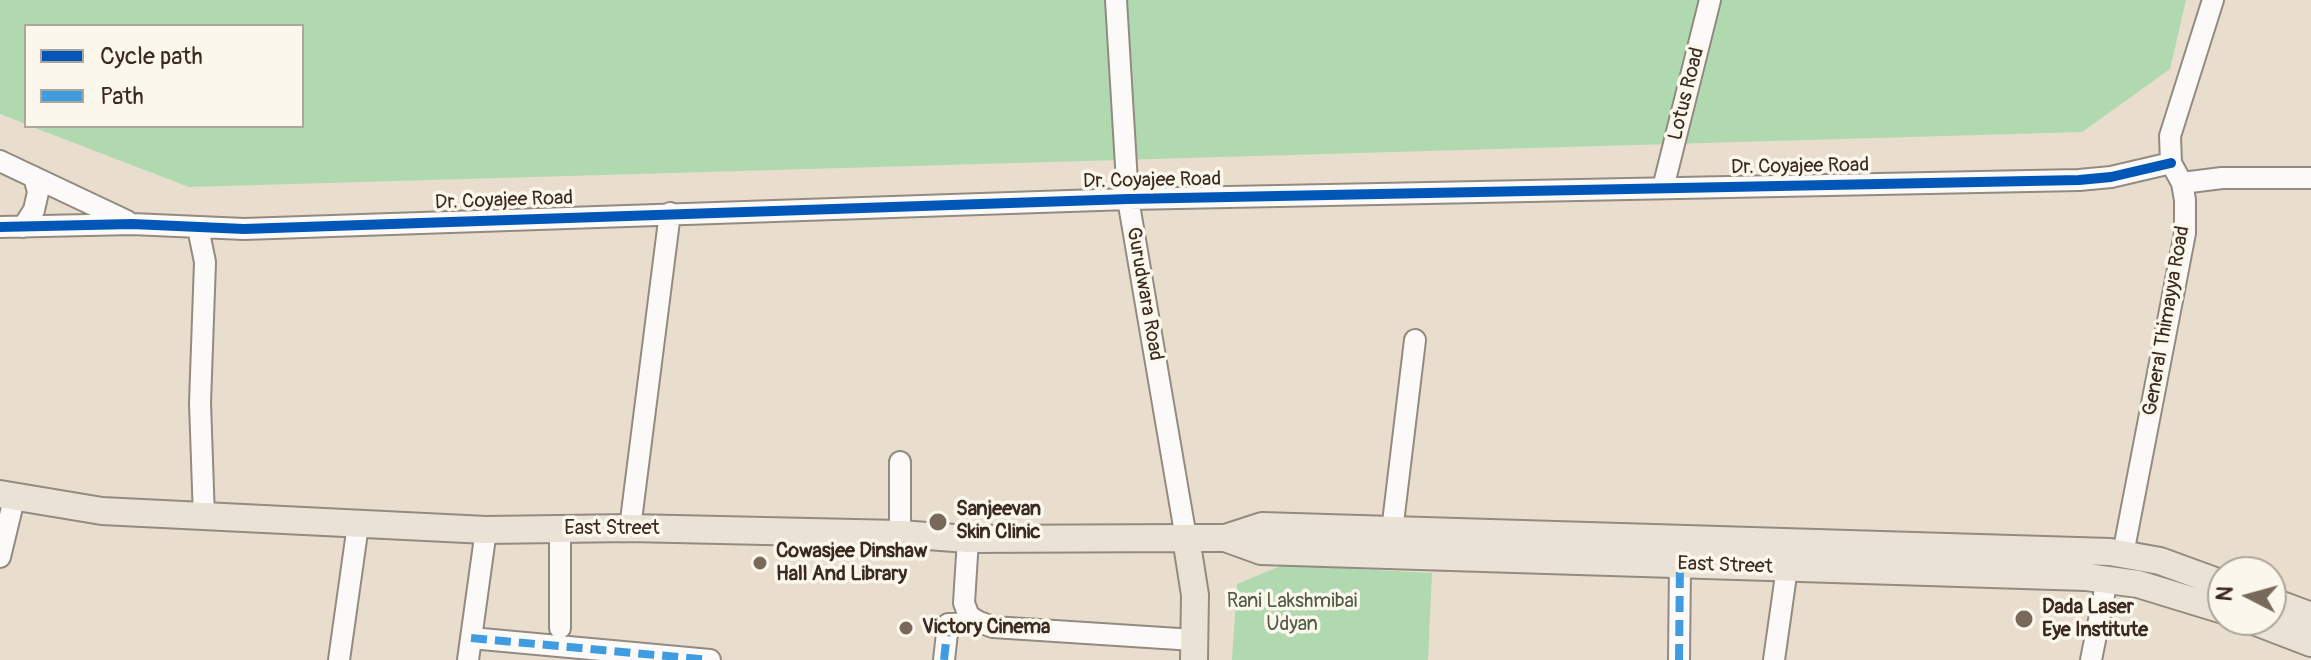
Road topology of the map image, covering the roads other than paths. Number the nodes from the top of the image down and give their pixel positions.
1 (1116, 0) edge
2 (1710, 0) edge
3 (2213, 0) edge
4 (0, 161) edge
5 (2171, 163) junction
6 (34, 177) junction
7 (2311, 178) edge
8 (2182, 183) junction
9 (1663, 188) junction
10 (1128, 199) junction
11 (670, 213) junction
12 (132, 224) junction
13 (0, 227) edge
14 (23, 227) junction
15 (198, 228) junction
16 (1415, 340) dead end
17 (900, 462) dead end
18 (8, 494) edge
19 (204, 518) junction
20 (358, 525) junction
21 (630, 528) junction
22 (560, 529) junction
23 (486, 530) junction
24 (1392, 531) junction
25 (900, 534) junction
26 (1186, 538) junction
27 (1225, 538) junction
28 (968, 539) junction
29 (2123, 554) junction
30 (0, 557) edge
31 (1680, 564) junction
32 (1787, 568) junction
33 (2207, 578) edge
34 (2107, 580) junction
35 (2207, 605) edge
36 (2287, 607) edge
37 (2311, 616) edge
38 (982, 623) junction
39 (560, 628) dead end
40 (2287, 634) edge
41 (471, 638) junction
42 (2311, 643) edge
43 (1194, 650) edge
44 (339, 660) edge
45 (468, 660) edge
46 (710, 660) edge
47 (944, 660) edge
48 (1679, 660) edge
49 (1774, 660) edge
50 (2091, 660) edge

1 - 10 street, Gurudwara Road
2 - 9 street, Lotus Road
3 - 5 street
4 - 6 street
5 - 8 street, General Thimayya Road
5 - 9 street, Dr. Coyajee Road
6 - 12 street
6 - 14 street
7 - 8 street
8 - 29 street, General Thimayya Road
9 - 10 street, Dr. Coyajee Road
10 - 11 street, Dr. Coyajee Road
10 - 26 street, Gurudwara Road
11 - 15 street, Dr. Coyajee Road
11 - 21 street
12 - 14 street, Dr. Coyajee Road
12 - 15 street, Dr. Coyajee Road
13 - 14 street, Dr. Coyajee Road
15 - 19 street
16 - 24 street
17 - 25 street
18 - 19 main road, East Street
18 - 30 street
19 - 20 main road, East Street
20 - 23 main road, East Street
20 - 44 street
21 - 22 main road, East Street
21 - 25 main road, East Street
22 - 23 main road, East Street
22 - 39 street
23 - 41 street
24 - 27 main road, East Street
24 - 29 main road, East Street
25 - 28 main road, East Street
26 - 27 main road, East Street
26 - 28 main road, East Street
26 - 43 main road
27 - 31 main road, East Street
28 - 38 street
29 - 33 main road, East Street
31 - 32 main road, East Street
31 - 48 street
32 - 34 main road, East Street
32 - 49 street
34 - 35 main road, East Street
34 - 50 street
36 - 37 main road
38 - 43 street
38 - 47 street
40 - 42 main road
41 - 45 street
41 - 46 street

